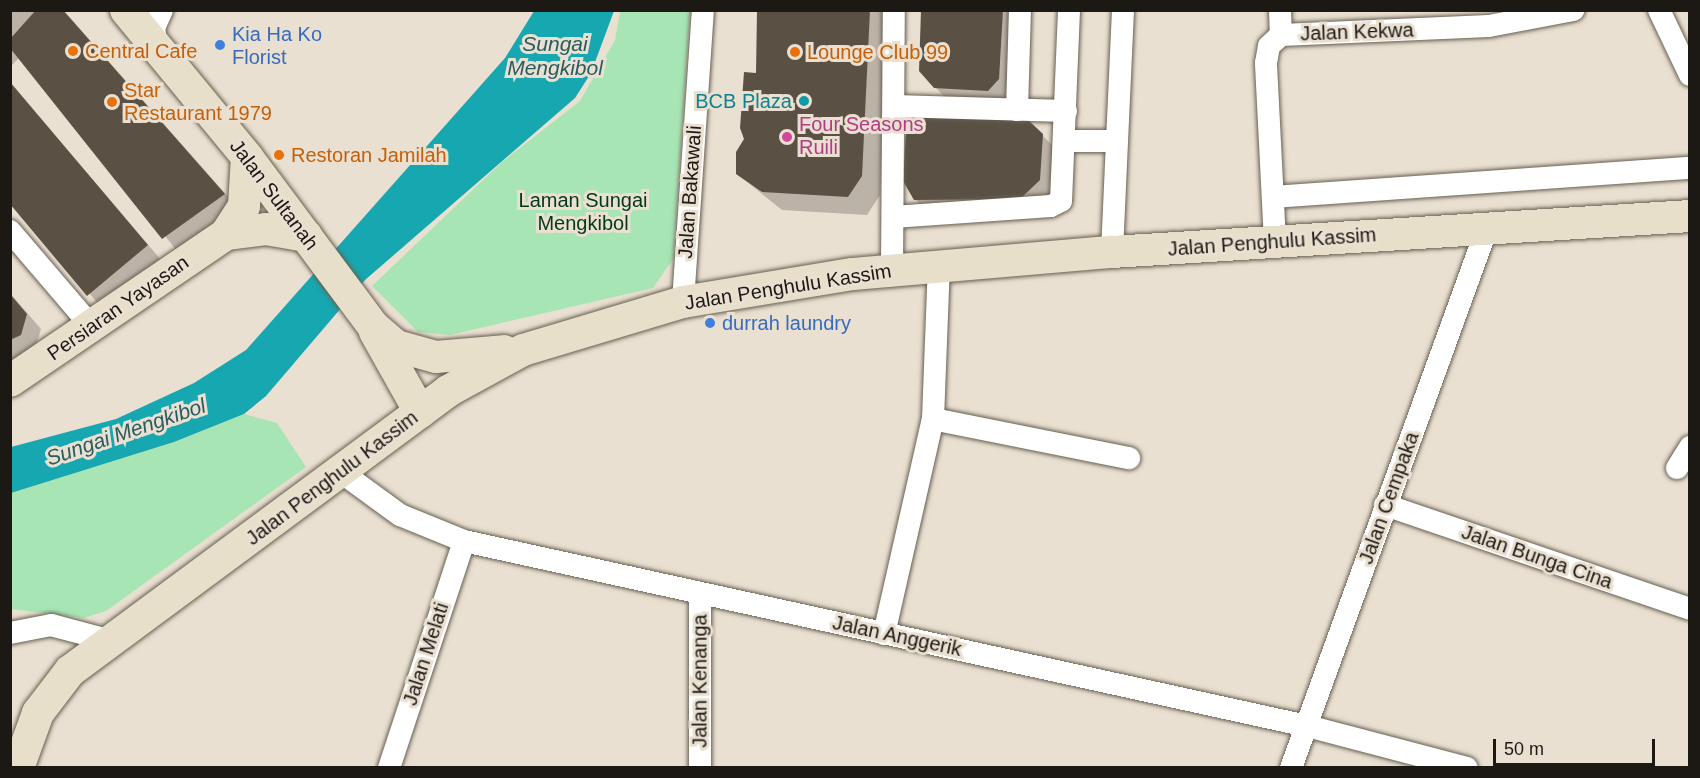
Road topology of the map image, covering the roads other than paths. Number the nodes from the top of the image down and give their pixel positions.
1 (126, 10) edge
2 (162, 10) edge
3 (703, 10) edge
4 (894, 10) edge
5 (1020, 10) edge
6 (1069, 10) edge
7 (1124, 10) edge
8 (1281, 10) edge
9 (1572, 10) edge
10 (1659, 10) edge
11 (1485, 18) edge
12 (1281, 35) junction
13 (157, 47) junction
14 (1689, 75) edge
15 (894, 106) junction
16 (1017, 110) junction
17 (1066, 111) junction
18 (1065, 141) junction
19 (1117, 141) junction
20 (247, 157) junction
21 (1689, 168) edge
22 (1273, 197) junction
23 (1689, 216) edge
24 (893, 217) junction
25 (1487, 228) junction
26 (10, 231) edge
27 (226, 234) junction
28 (306, 236) junction
29 (1275, 242) junction
30 (1112, 252) junction
31 (939, 266) junction
32 (892, 270) junction
33 (683, 302) junction
34 (91, 326) junction
35 (373, 326) junction
36 (523, 350) junction
37 (10, 381) edge
38 (420, 412) junction
39 (933, 419) junction
40 (1689, 447) edge
41 (1129, 458) dead end
42 (1677, 468) dead end
43 (341, 472) junction
44 (1386, 505) junction
45 (464, 541) junction
46 (700, 594) junction
47 (1689, 609) edge
48 (10, 633) edge
49 (884, 634) junction
50 (111, 641) junction
51 (1307, 726) junction
52 (18, 768) edge
53 (389, 768) edge
54 (700, 768) edge
55 (1292, 768) edge
56 (1467, 768) edge

1 - 13 street, Jalan Sultanah
2 - 13 street
3 - 33 street, Jalan Bakawali
4 - 15 street
5 - 16 street
6 - 17 street
7 - 19 street
8 - 12 street
9 - 11 street, Jalan Kekwa
10 - 14 street
11 - 12 street, Jalan Kekwa
12 - 22 street, Jalan Kekwa
13 - 20 street, Jalan Sultanah
15 - 16 street
15 - 24 street
16 - 17 street
17 - 18 street
18 - 19 street
18 - 24 street
19 - 30 street
20 - 27 street, Persiaran Yayasan
20 - 28 street, Jalan Sultanah
21 - 22 street
22 - 29 street, Jalan Kekwa
23 - 25 street, Jalan Penghulu Kassim
24 - 32 street
25 - 29 street, Jalan Penghulu Kassim
25 - 44 street, Jalan Cempaka
26 - 34 street
27 - 28 street, Persiaran Yayasan
27 - 34 street, Persiaran Yayasan
28 - 35 street, Jalan Sultanah
29 - 30 street, Jalan Penghulu Kassim
30 - 31 street, Jalan Penghulu Kassim
31 - 32 street, Jalan Penghulu Kassim
31 - 39 street
32 - 33 street, Jalan Penghulu Kassim
33 - 36 street, Jalan Penghulu Kassim
34 - 37 street, Persiaran Yayasan
35 - 36 street, Jalan Sultanah
35 - 38 street, Jalan Sultanah
36 - 38 street, Jalan Penghulu Kassim
38 - 43 street, Jalan Penghulu Kassim
39 - 41 street
39 - 49 street
40 - 42 street
43 - 45 street, Jalan Anggerik
43 - 50 street, Jalan Penghulu Kassim
44 - 47 street, Jalan Bunga Cina
44 - 51 street, Jalan Cempaka
45 - 46 street, Jalan Anggerik
45 - 53 street, Jalan Melati
46 - 49 street, Jalan Anggerik
46 - 54 street, Jalan Kenanga
48 - 50 street
49 - 51 street, Jalan Anggerik
50 - 52 street, Jalan Penghulu Kassim
51 - 55 street, Jalan Cempaka
51 - 56 street, Jalan Anggerik

